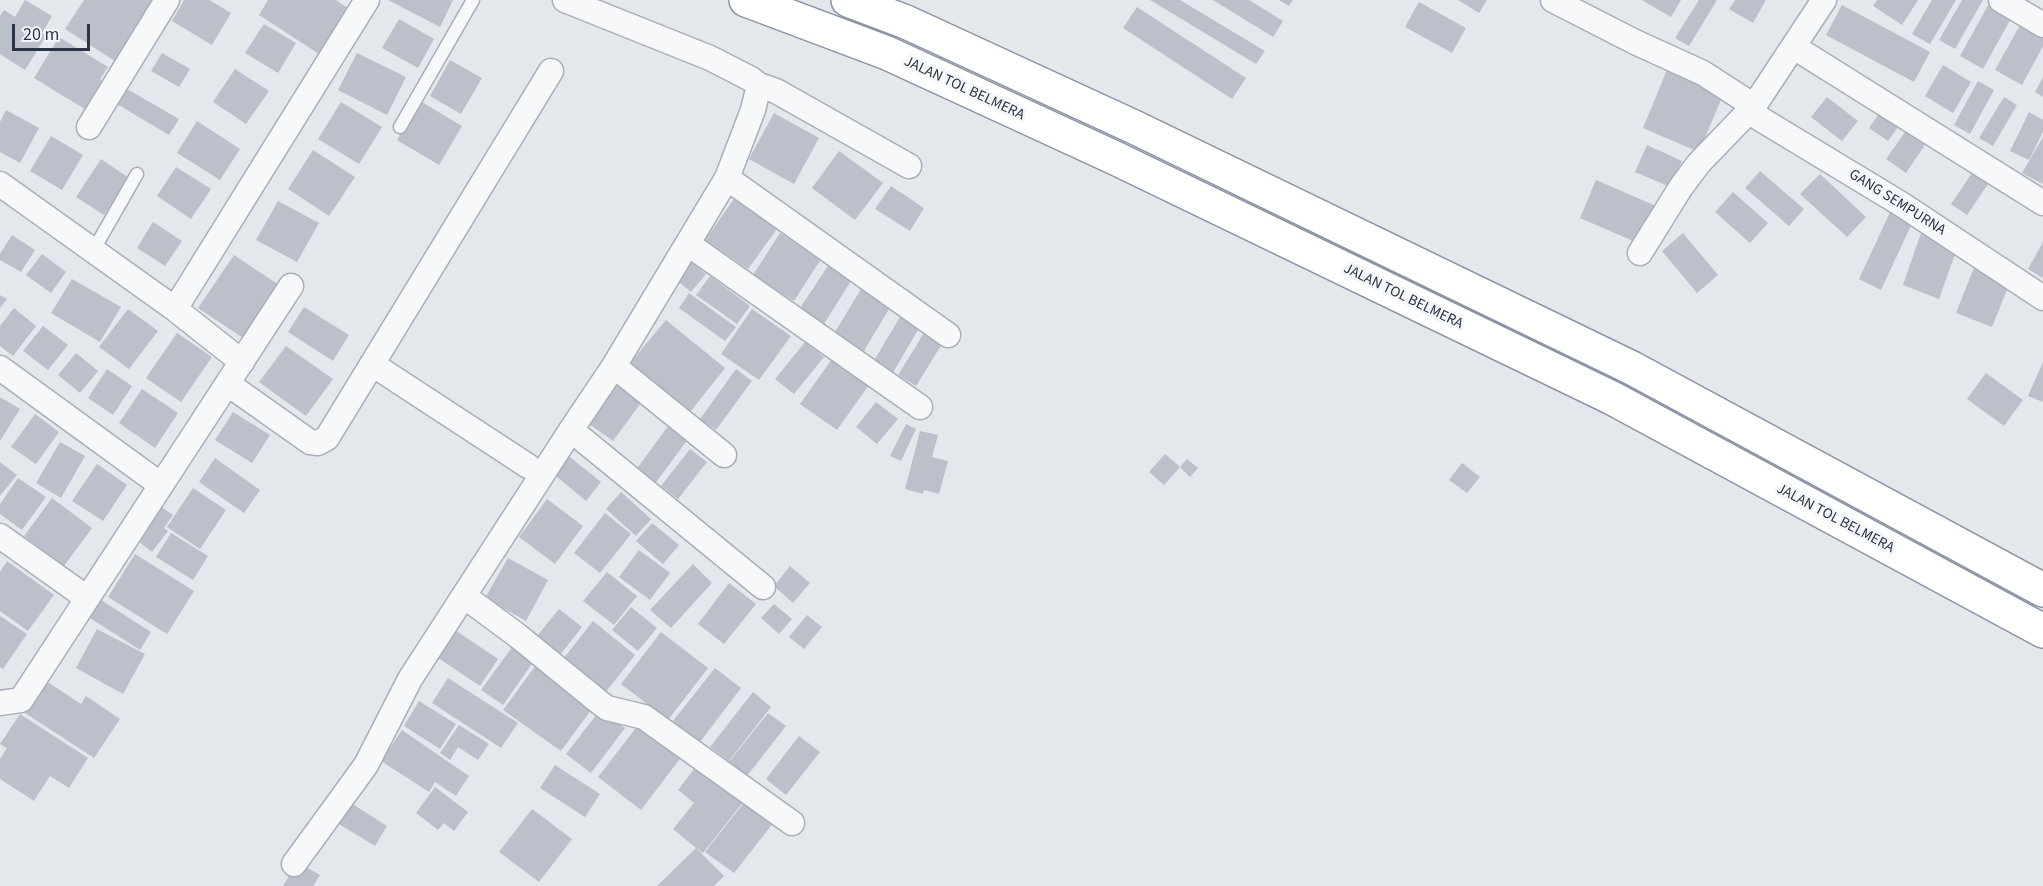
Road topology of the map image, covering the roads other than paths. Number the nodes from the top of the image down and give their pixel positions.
1 (167, 0) edge
2 (367, 0) edge
3 (473, 0) edge
4 (565, 0) edge
5 (746, 0) edge
6 (848, 0) edge
7 (1553, 0) edge
8 (1824, 0) edge
9 (2001, 0) edge
10 (2043, 25) edge
11 (1794, 47) junction
12 (551, 71) dead end
13 (759, 85) junction
14 (1752, 109) junction
15 (89, 127) dead end
16 (400, 128) dead end
17 (909, 166) dead end
18 (137, 174) dead end
19 (727, 178) junction
20 (0, 184) edge
21 (2043, 203) edge
22 (688, 244) junction
23 (93, 251) junction
24 (1640, 253) dead end
25 (291, 286) dead end
26 (2043, 298) edge
27 (175, 309) junction
28 (948, 335) dead end
29 (242, 362) junction
30 (372, 364) junction
31 (614, 366) junction
32 (0, 368) edge
33 (228, 384) junction
34 (920, 407) dead end
35 (571, 430) junction
36 (724, 455) dead end
37 (528, 466) dead end
38 (161, 486) junction
39 (0, 536) edge
40 (763, 587) dead end
41 (2043, 590) edge
42 (464, 596) junction
43 (87, 598) junction
44 (2043, 631) edge
45 (0, 703) edge
46 (792, 823) dead end
47 (294, 864) dead end

1 - 15 street
2 - 27 street
3 - 16 lane
4 - 13 street
5 - 44 highway, JALAN TOL BELMERA
6 - 41 highway
7 - 14 street, GANG SEMPURNA
8 - 11 street
9 - 10 street
11 - 14 street
11 - 21 street
12 - 30 street
13 - 17 street
13 - 19 street
14 - 24 street
14 - 26 street, GANG SEMPURNA
18 - 23 lane
19 - 22 street
19 - 28 street
20 - 23 street
22 - 31 street
22 - 34 street
23 - 27 street
25 - 29 street
27 - 29 street
29 - 33 street
30 - 33 street
30 - 37 street
31 - 35 street
31 - 36 street
32 - 38 street
33 - 38 street
35 - 40 street
35 - 42 street
38 - 43 street
39 - 43 street
42 - 46 street
42 - 47 street
43 - 45 street

